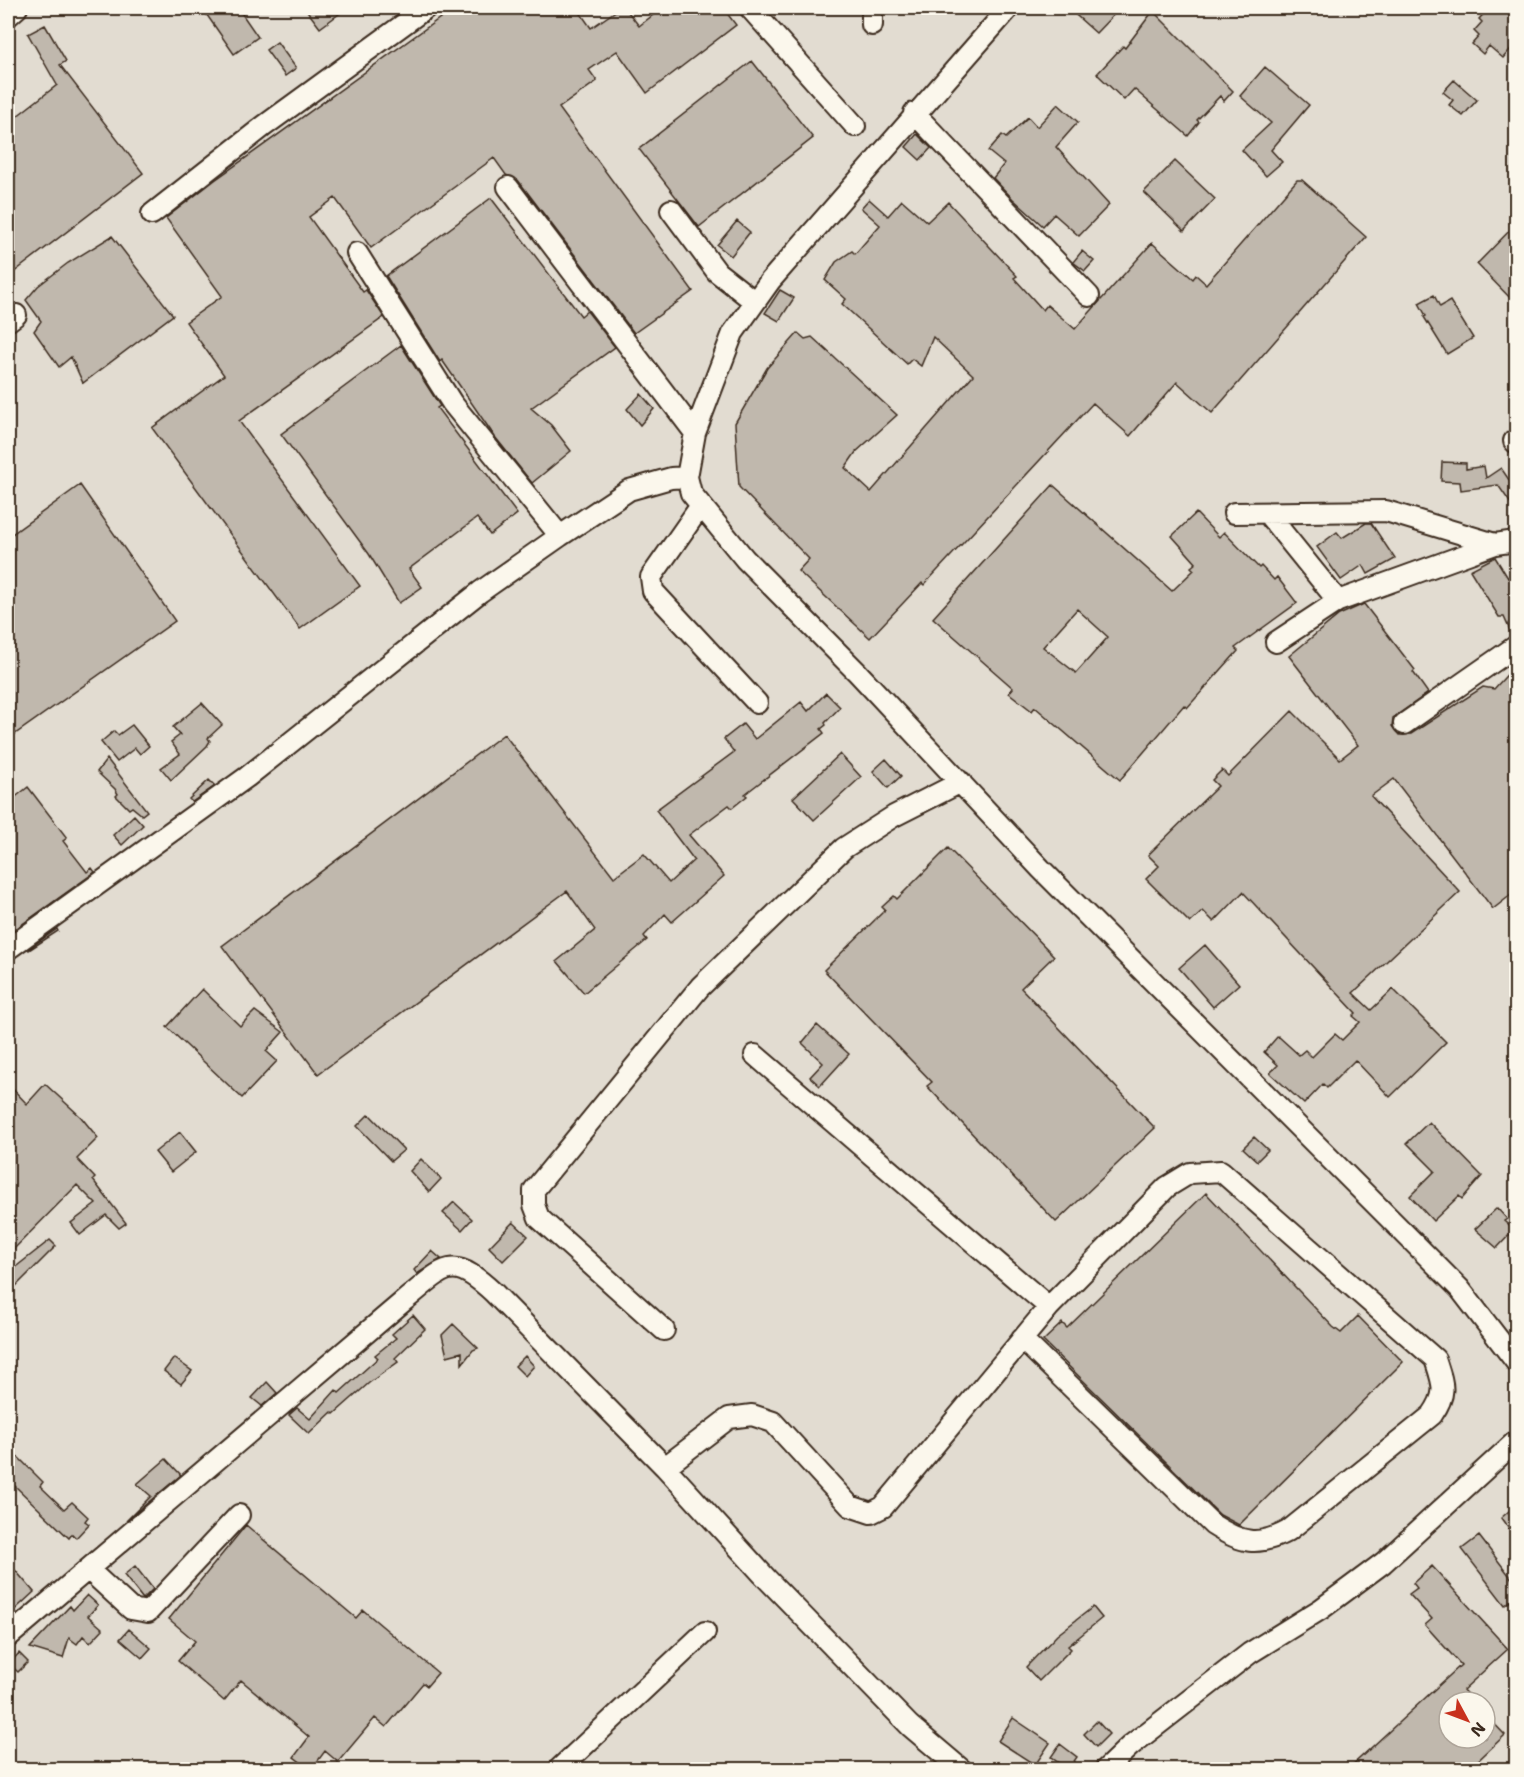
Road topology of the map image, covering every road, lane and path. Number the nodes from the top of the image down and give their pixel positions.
1 (17, 8) edge
2 (426, 8) edge
3 (750, 8) edge
4 (1009, 8) edge
5 (8, 16) edge
6 (914, 113) junction
7 (855, 126) dead end
8 (508, 187) dead end
9 (671, 210) dead end
10 (152, 214) dead end
11 (357, 254) dead end
12 (1089, 296) dead end
13 (754, 302) junction
14 (695, 433) junction
15 (687, 477) junction
16 (700, 507) junction
17 (1234, 513) dead end
18 (1267, 513) junction
19 (560, 536) junction
20 (1516, 541) edge
21 (1495, 543) junction
22 (1338, 601) junction
23 (1276, 642) dead end
24 (1516, 646) edge
25 (757, 703) dead end
26 (1404, 724) dead end
27 (961, 782) junction
28 (8, 949) edge
29 (755, 1055) dead end
30 (1049, 1307) junction
31 (664, 1330) dead end
32 (1022, 1339) junction
33 (1516, 1362) edge
34 (1516, 1441) edge
35 (665, 1467) junction
36 (239, 1515) dead end
37 (88, 1570) junction
38 (705, 1632) dead end
39 (8, 1637) edge
40 (558, 1770) edge
41 (962, 1770) edge
42 (1105, 1770) edge

1 - 5 street
2 - 10 street
3 - 7 street
4 - 6 street
6 - 12 street
6 - 13 street
8 - 14 street
9 - 13 street
11 - 19 street
13 - 14 street
14 - 15 street
15 - 16 street
15 - 19 street
16 - 25 street
16 - 27 street
17 - 18 street
18 - 21 street
18 - 22 street
19 - 28 street
20 - 21 street
21 - 22 street
22 - 23 street
24 - 26 street
27 - 31 street
27 - 33 street
29 - 30 street
30 - 32 street
30 - 32 street
32 - 35 street
34 - 42 street
35 - 37 street
35 - 41 street
36 - 37 street
37 - 39 street
38 - 40 street

